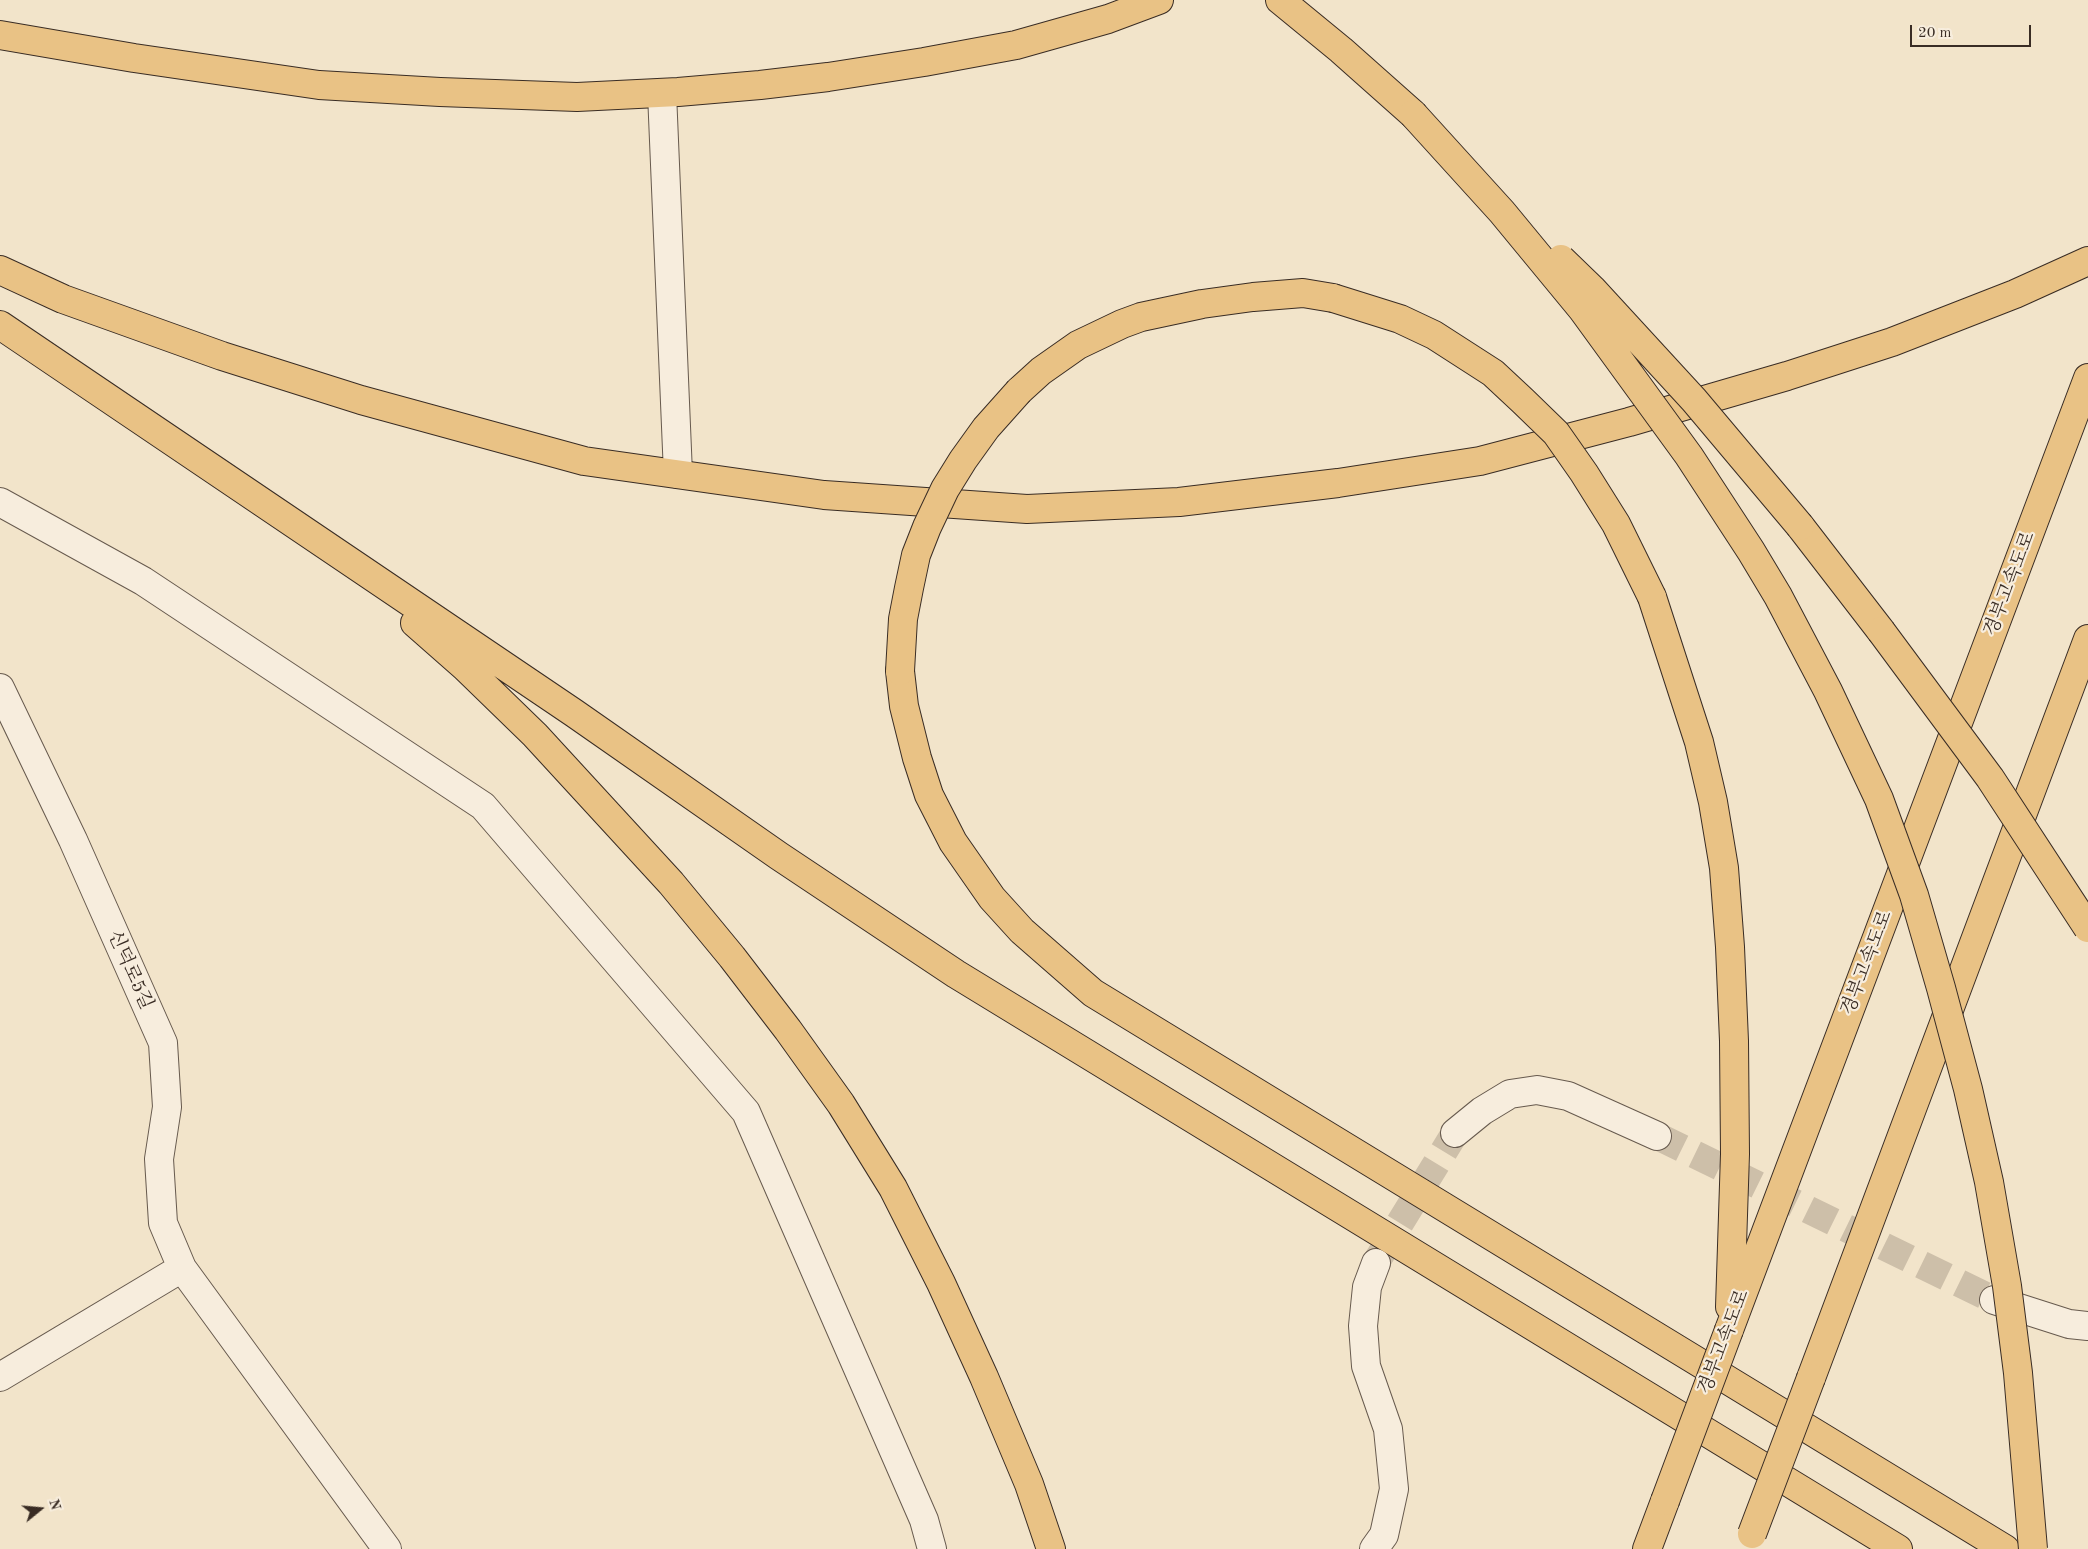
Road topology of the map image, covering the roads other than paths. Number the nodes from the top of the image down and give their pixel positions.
1 (1159, 0) edge
2 (1280, 0) edge
3 (0, 35) edge
4 (662, 93) junction
5 (1413, 114) junction
6 (2088, 261) edge
7 (0, 270) edge
8 (0, 325) edge
9 (2088, 378) edge
10 (678, 474) junction
11 (235, 483) junction
12 (0, 502) edge
13 (2088, 639) edge
14 (0, 688) edge
15 (2088, 928) edge
16 (1455, 1133) tunnel mouth
17 (1657, 1136) tunnel mouth
18 (1376, 1263) tunnel mouth
19 (182, 1268) junction
20 (1994, 1300) tunnel mouth
21 (2088, 1326) edge
22 (1729, 1330) junction
23 (0, 1377) edge
24 (1749, 1541) edge
25 (387, 1549) edge
26 (932, 1549) edge
27 (1051, 1549) edge
28 (1374, 1549) edge
29 (1647, 1549) edge
30 (1898, 1549) edge
31 (2005, 1549) edge
32 (2033, 1549) edge

1 - 4 highway
2 - 5 highway
3 - 4 highway
4 - 10 street
5 - 15 highway, bridge
5 - 32 highway, bridge
6 - 10 highway
7 - 10 highway
8 - 11 highway
9 - 22 highway, 경부고속도로
11 - 27 highway
11 - 30 highway
12 - 26 street
13 - 24 highway, bridge
14 - 19 street, 신덕로5길
16 - 17 street
18 - 28 street
19 - 23 street
19 - 25 street, 신덕로5길
20 - 21 street
22 - 29 highway, 경부고속도로, bridge
22 - 31 highway, bridge

